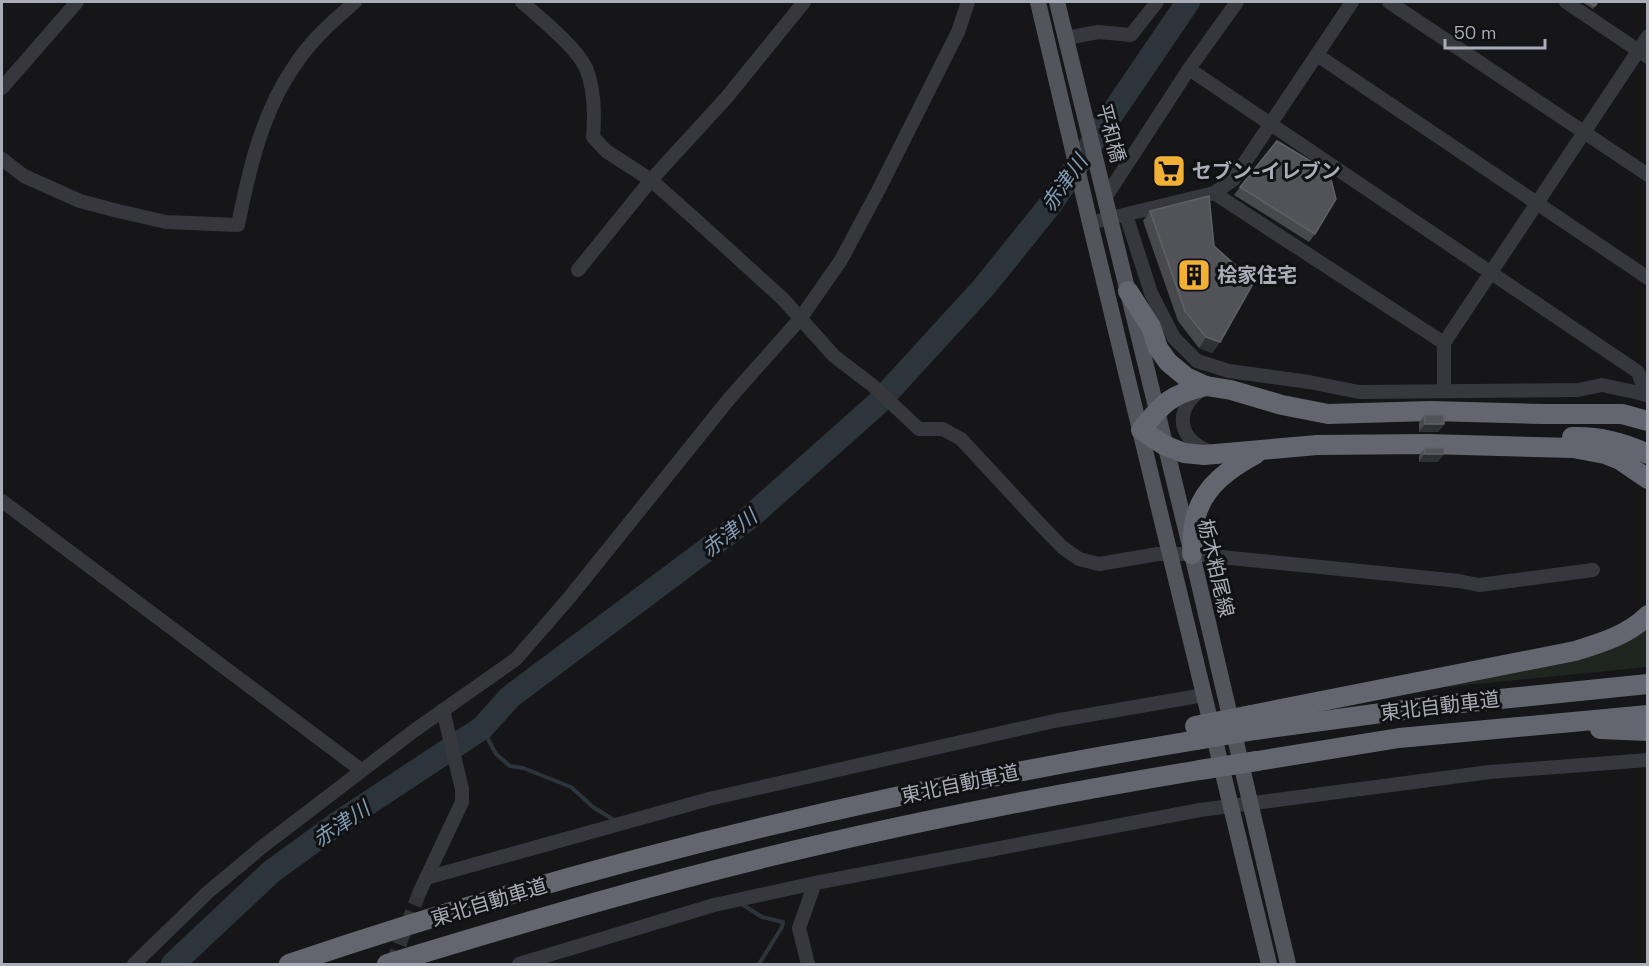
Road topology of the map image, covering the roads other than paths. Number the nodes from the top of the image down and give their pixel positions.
1 (77, 2) edge
2 (355, 2) edge
3 (522, 2) edge
4 (804, 2) edge
5 (968, 2) edge
6 (1038, 2) edge
7 (1057, 2) edge
8 (1157, 2) edge
9 (1237, 2) edge
10 (1353, 2) edge
11 (1389, 2) edge
12 (1566, 2) edge
13 (1647, 36) edge
14 (1066, 38) junction
15 (1317, 54) junction
16 (1643, 54) edge
17 (1189, 69) junction
18 (2, 88) edge
19 (1270, 125) junction
20 (1584, 132) junction
21 (2, 159) edge
22 (1647, 175) edge
23 (651, 180) junction
24 (1102, 181) joint
25 (1214, 193) junction
26 (1105, 198) junction
27 (1536, 204) junction
28 (1086, 205) joint
29 (1118, 217) junction
30 (1090, 223) junction
31 (578, 270) dead end
32 (1491, 272) junction
33 (1647, 278) edge
34 (1128, 291) junction
35 (800, 319) junction
36 (1443, 343) junction
37 (1206, 386) junction
38 (1444, 391) junction
39 (1647, 395) edge
40 (1157, 411) junction
41 (1542, 414) junction
42 (1647, 421) edge
43 (1141, 430) junction
44 (1647, 442) edge
45 (1164, 445) junction
46 (1538, 447) junction
47 (1264, 450) junction
48 (1218, 454) junction
49 (1647, 454) edge
50 (1647, 479) edge
51 (2, 501) edge
52 (1170, 554) junction
53 (1192, 554) junction
54 (1593, 570) dead end
55 (1647, 615) edge
56 (1647, 684) edge
57 (1204, 695) junction
58 (443, 710) junction
59 (1647, 715) edge
60 (1253, 723) junction
61 (1544, 724) junction
62 (1647, 731) edge
63 (1647, 760) edge
64 (361, 770) junction
65 (1249, 804) junction
66 (1230, 807) junction
67 (815, 883) junction
68 (134, 964) edge
69 (290, 964) edge
70 (387, 964) edge
71 (519, 964) edge
72 (808, 964) edge
73 (1269, 964) edge
74 (1288, 964) edge

1 - 18 street
2 - 21 street
3 - 23 street
4 - 23 street
5 - 35 street
6 - 28 main road, 平和橋
7 - 14 main road
8 - 14 street
9 - 17 street
10 - 15 street
11 - 20 street
12 - 16 street
13 - 16 street
14 - 24 main road, 平和橋
15 - 19 street
15 - 27 street
16 - 20 street
17 - 19 street
17 - 26 street
19 - 25 street
19 - 32 street
20 - 22 street
20 - 27 street
23 - 31 street
23 - 35 street
24 - 26 main road, 栃木粕尾線
25 - 29 street
25 - 36 street
26 - 29 main road, 栃木粕尾線
27 - 32 street
27 - 33 street
28 - 30 main road, 栃木粕尾線
29 - 30 street
29 - 34 main road, 栃木粕尾線
29 - 38 street
30 - 43 main road, 栃木粕尾線
32 - 36 street
32 - 39 street
34 - 37 highway
34 - 40 main road, 栃木粕尾線
35 - 52 street
35 - 58 street
36 - 38 street
37 - 40 highway
37 - 41 highway
37 - 48 street
38 - 39 street
40 - 43 highway
40 - 45 main road, 栃木粕尾線
41 - 42 highway
41 - 44 highway
43 - 45 highway
43 - 52 main road, 栃木粕尾線
45 - 48 highway
45 - 53 main road, 栃木粕尾線
46 - 47 highway
46 - 49 highway
46 - 50 highway
47 - 48 highway
47 - 53 highway
51 - 64 street
52 - 53 street
52 - 57 main road, 栃木粕尾線
53 - 54 street
53 - 65 main road, 栃木粕尾線
55 - 60 highway
56 - 60 highway, 東北自動車道
57 - 58 street
57 - 66 main road, 栃木粕尾線
58 - 64 street
59 - 61 highway, 東北自動車道
60 - 69 highway, 東北自動車道, bridge
61 - 62 highway
61 - 70 highway, 東北自動車道, bridge
63 - 65 street
64 - 68 street
65 - 66 street
65 - 74 main road, 栃木粕尾線
66 - 67 street
66 - 73 main road, 栃木粕尾線
67 - 71 street
67 - 72 street

